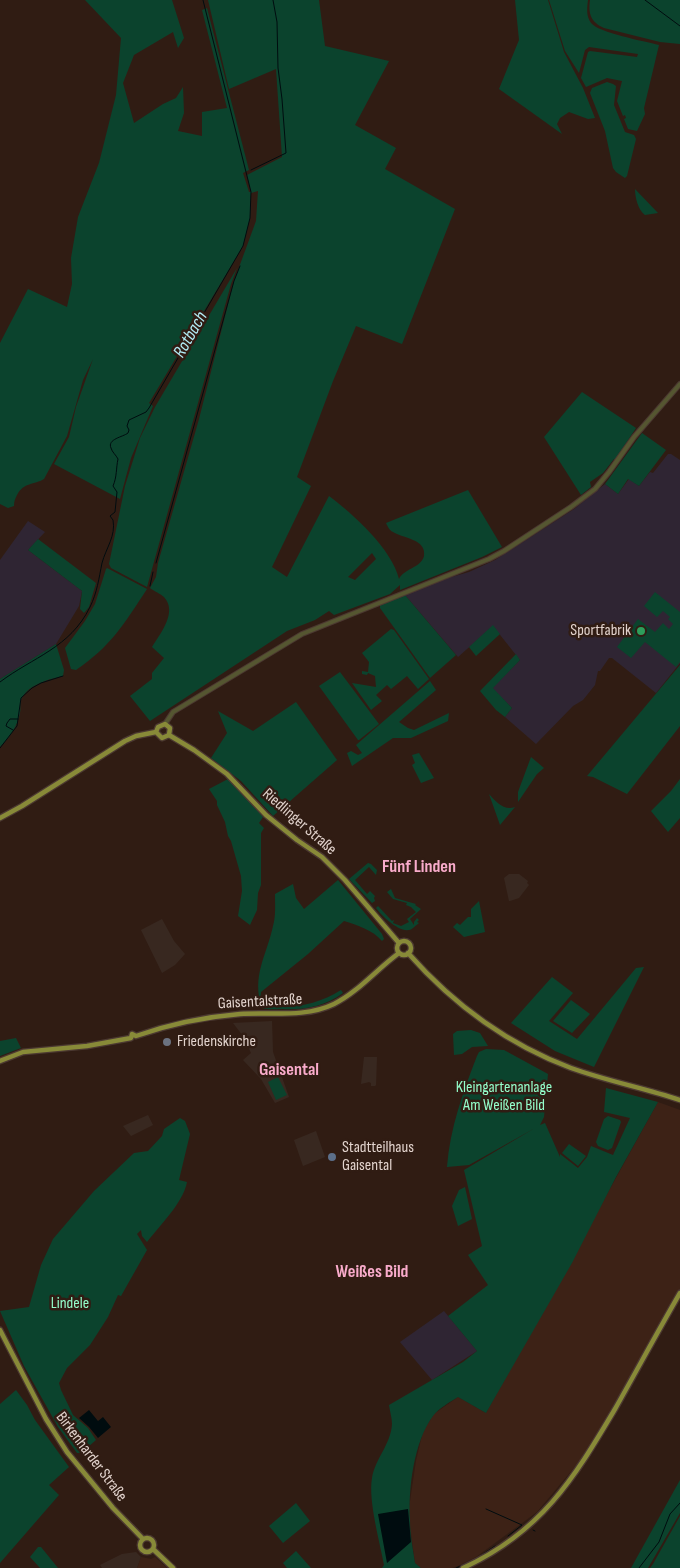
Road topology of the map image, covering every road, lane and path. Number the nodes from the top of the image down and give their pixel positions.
1 (680, 384) edge
2 (165, 724) junction
3 (156, 732) junction
4 (169, 735) junction
5 (0, 818) edge
6 (399, 943) junction
7 (399, 953) junction
8 (408, 953) junction
9 (0, 1061) edge
10 (680, 1100) edge
11 (680, 1293) edge
12 (0, 1330) edge
13 (143, 1539) junction
14 (153, 1549) junction
15 (173, 1568) edge
16 (463, 1568) edge

1 - 2 street
2 - 3 main road, Riedlinger Straße
2 - 4 main road
3 - 4 main road, Riedlinger Straße
3 - 5 main road, Riedlinger Straße
4 - 6 main road, Riedlinger Straße
6 - 7 main road
6 - 8 main road
7 - 8 main road
7 - 9 main road, Gaisentalstraße
8 - 10 main road
11 - 16 main road
12 - 13 main road, Birkenharder Straße
13 - 14 main road, Birkenharder Straße
13 - 14 main road, Birkenharder Straße
14 - 15 main road, Birkenharder Straße

